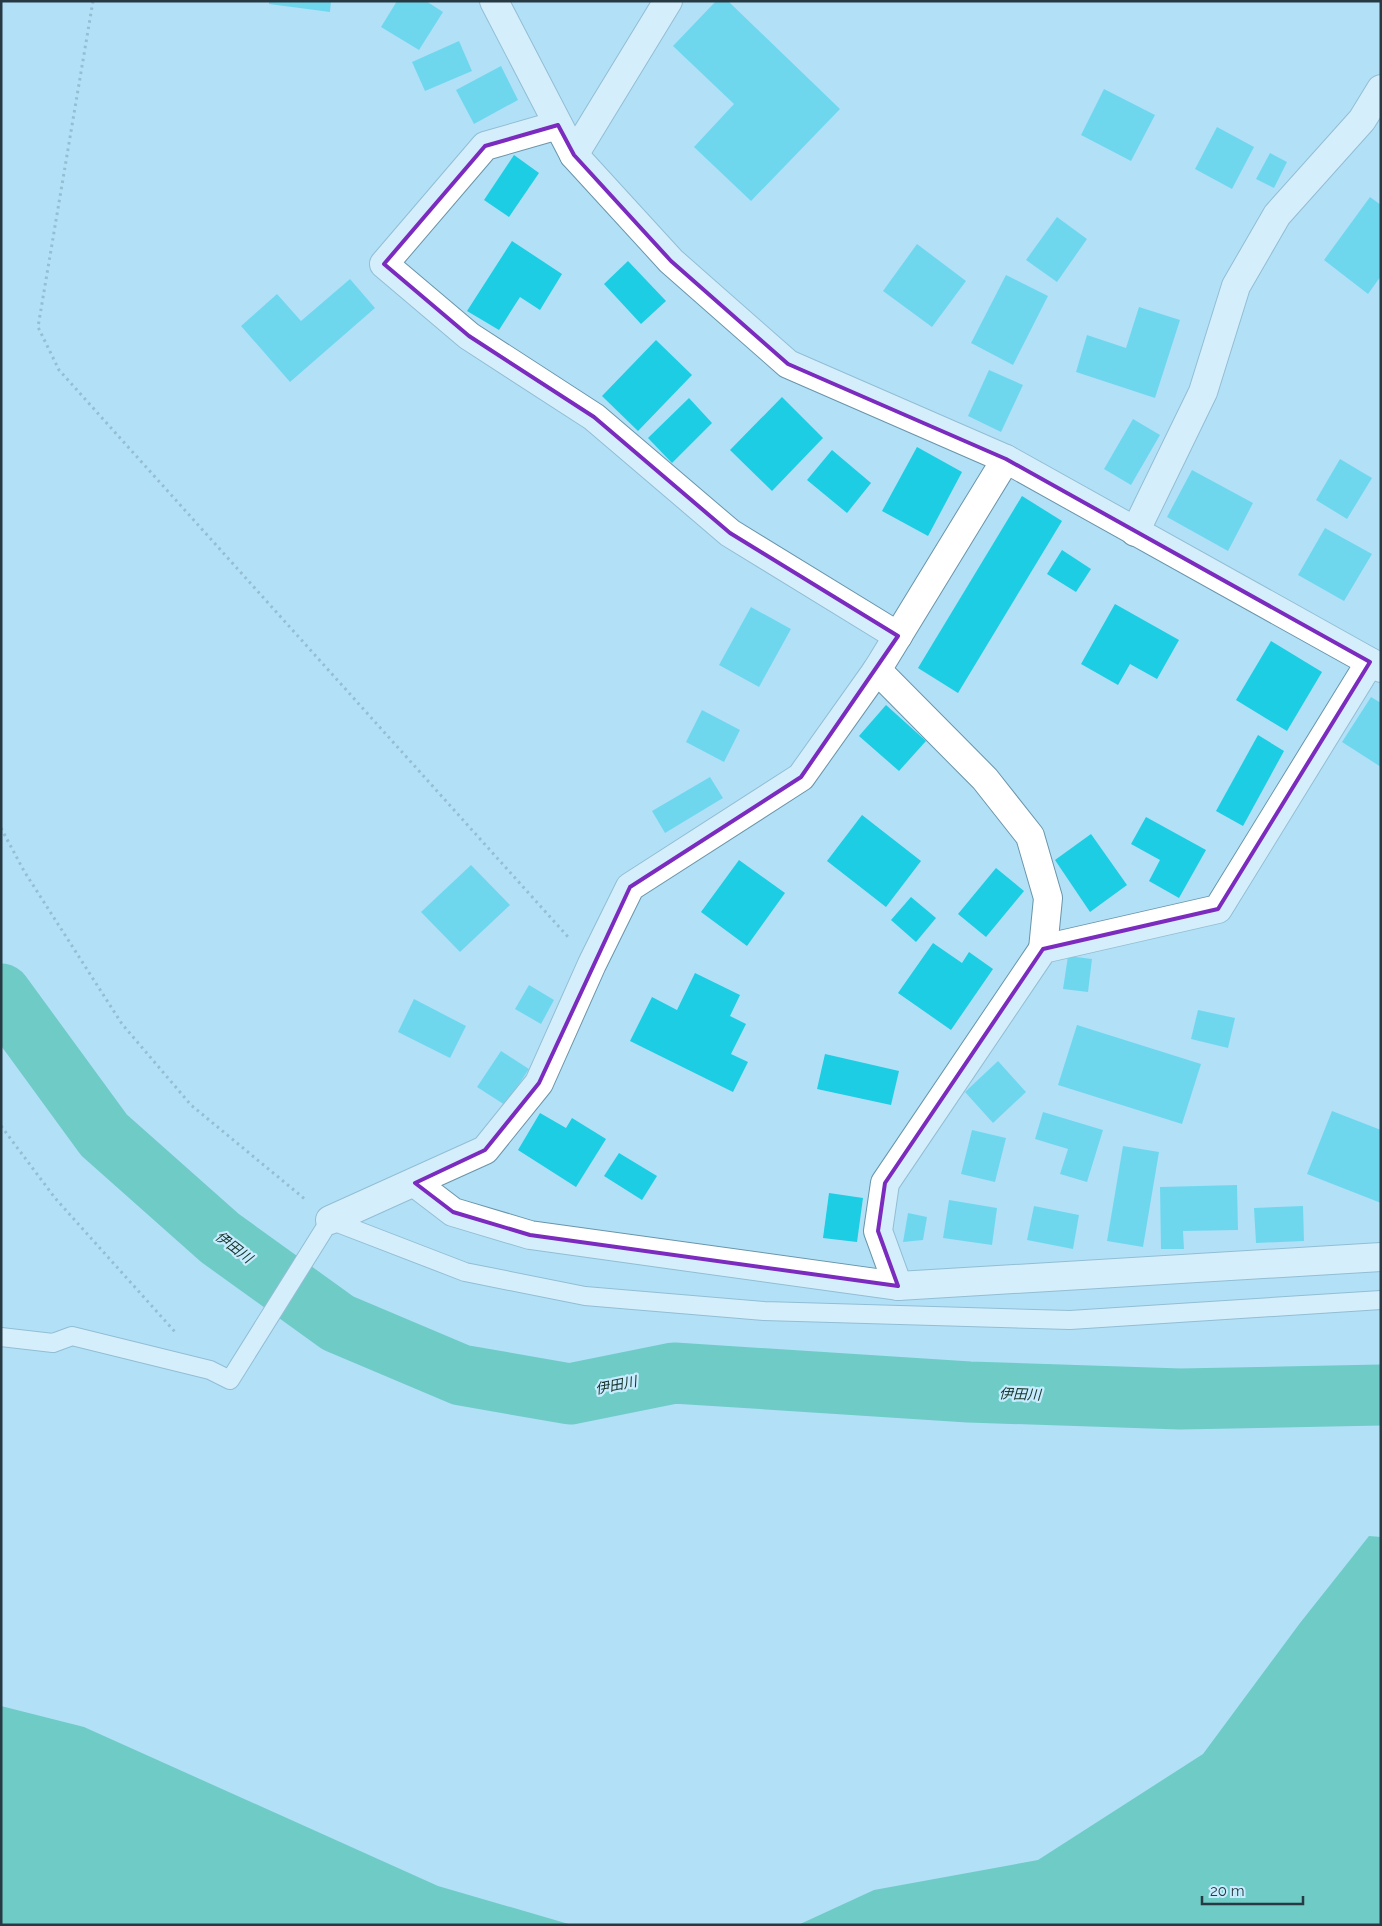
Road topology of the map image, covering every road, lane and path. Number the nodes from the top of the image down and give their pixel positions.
1 (93, 1) edge
2 (494, 1) edge
3 (668, 1) edge
4 (1381, 89) edge
5 (558, 126) junction
6 (574, 155) junction
7 (1006, 459) junction
8 (1135, 532) junction
9 (898, 636) junction
10 (1375, 665) edge
11 (878, 670) junction
12 (1, 828) edge
13 (1043, 949) junction
14 (592, 964) junction
15 (1, 1126) edge
16 (415, 1183) junction
17 (330, 1220) junction
18 (1381, 1257) edge
19 (898, 1286) junction
20 (1381, 1300) edge
21 (178, 1335) dead end
22 (1, 1336) edge

1 - 14 path
2 - 5 street
3 - 6 street
4 - 8 street
5 - 6 street
5 - 9 street
6 - 7 street
7 - 8 street
7 - 9 street
8 - 10 street
9 - 11 street
10 - 13 street
11 - 13 street
11 - 14 street
12 - 17 path
13 - 19 street
14 - 16 street
15 - 21 path
16 - 17 street
16 - 19 street
17 - 20 lane
17 - 22 lane
18 - 19 street

